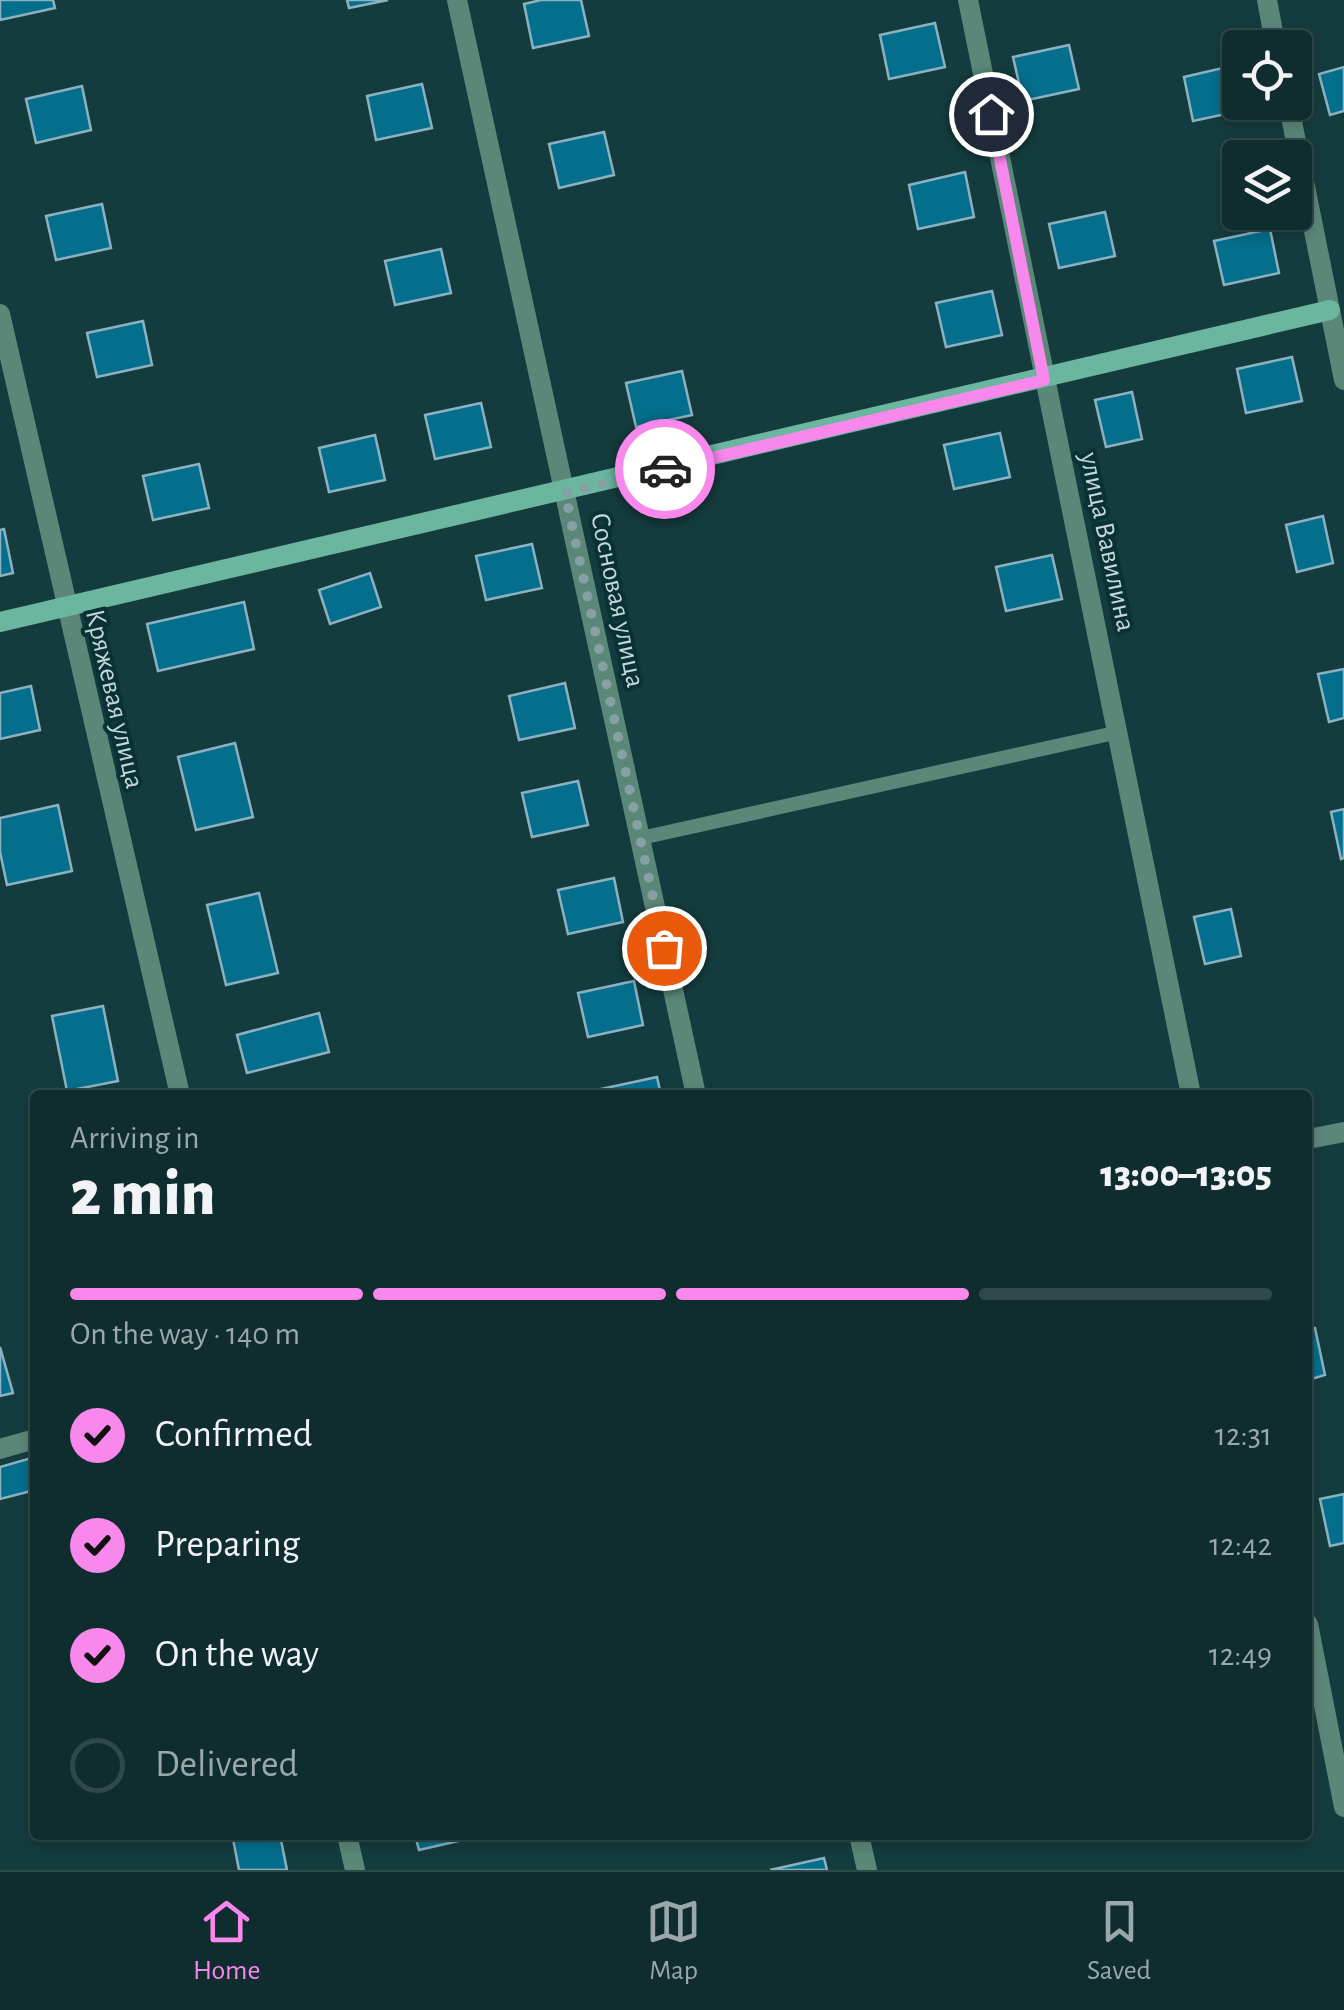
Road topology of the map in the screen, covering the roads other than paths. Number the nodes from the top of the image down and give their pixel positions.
1 (457, 0) edge
2 (968, 0) edge
3 (1267, 0) edge
4 (1273, 30) edge
5 (1292, 120) edge
6 (1337, 307) edge
7 (0, 314) edge
8 (1044, 380) junction
9 (1344, 380) edge
10 (565, 493) junction
11 (64, 606) junction
12 (0, 622) edge
13 (1119, 732) junction
14 (640, 838) junction
15 (179, 1090) edge
16 (695, 1090) edge
17 (1189, 1090) edge
18 (1344, 1132) edge
19 (1312, 1138) edge
20 (30, 1440) edge
21 (0, 1448) edge
22 (1312, 1644) edge
23 (1344, 1806) edge
24 (348, 1840) edge
25 (860, 1840) edge
26 (354, 1870) edge
27 (867, 1870) edge

1 - 10 street, Сосновая улица
2 - 8 street, улица Вавилина
3 - 4 street
5 - 6 street
6 - 8 street
6 - 9 street
7 - 11 street, Кряжевая улица
8 - 10 street
8 - 13 street, улица Вавилина
10 - 11 street
10 - 14 street, Сосновая улица
11 - 12 street
11 - 15 street, Кряжевая улица
13 - 14 lane
13 - 17 street, улица Вавилина
14 - 16 street, Сосновая улица
18 - 19 street
20 - 21 street
22 - 23 street
24 - 26 street
25 - 27 street

